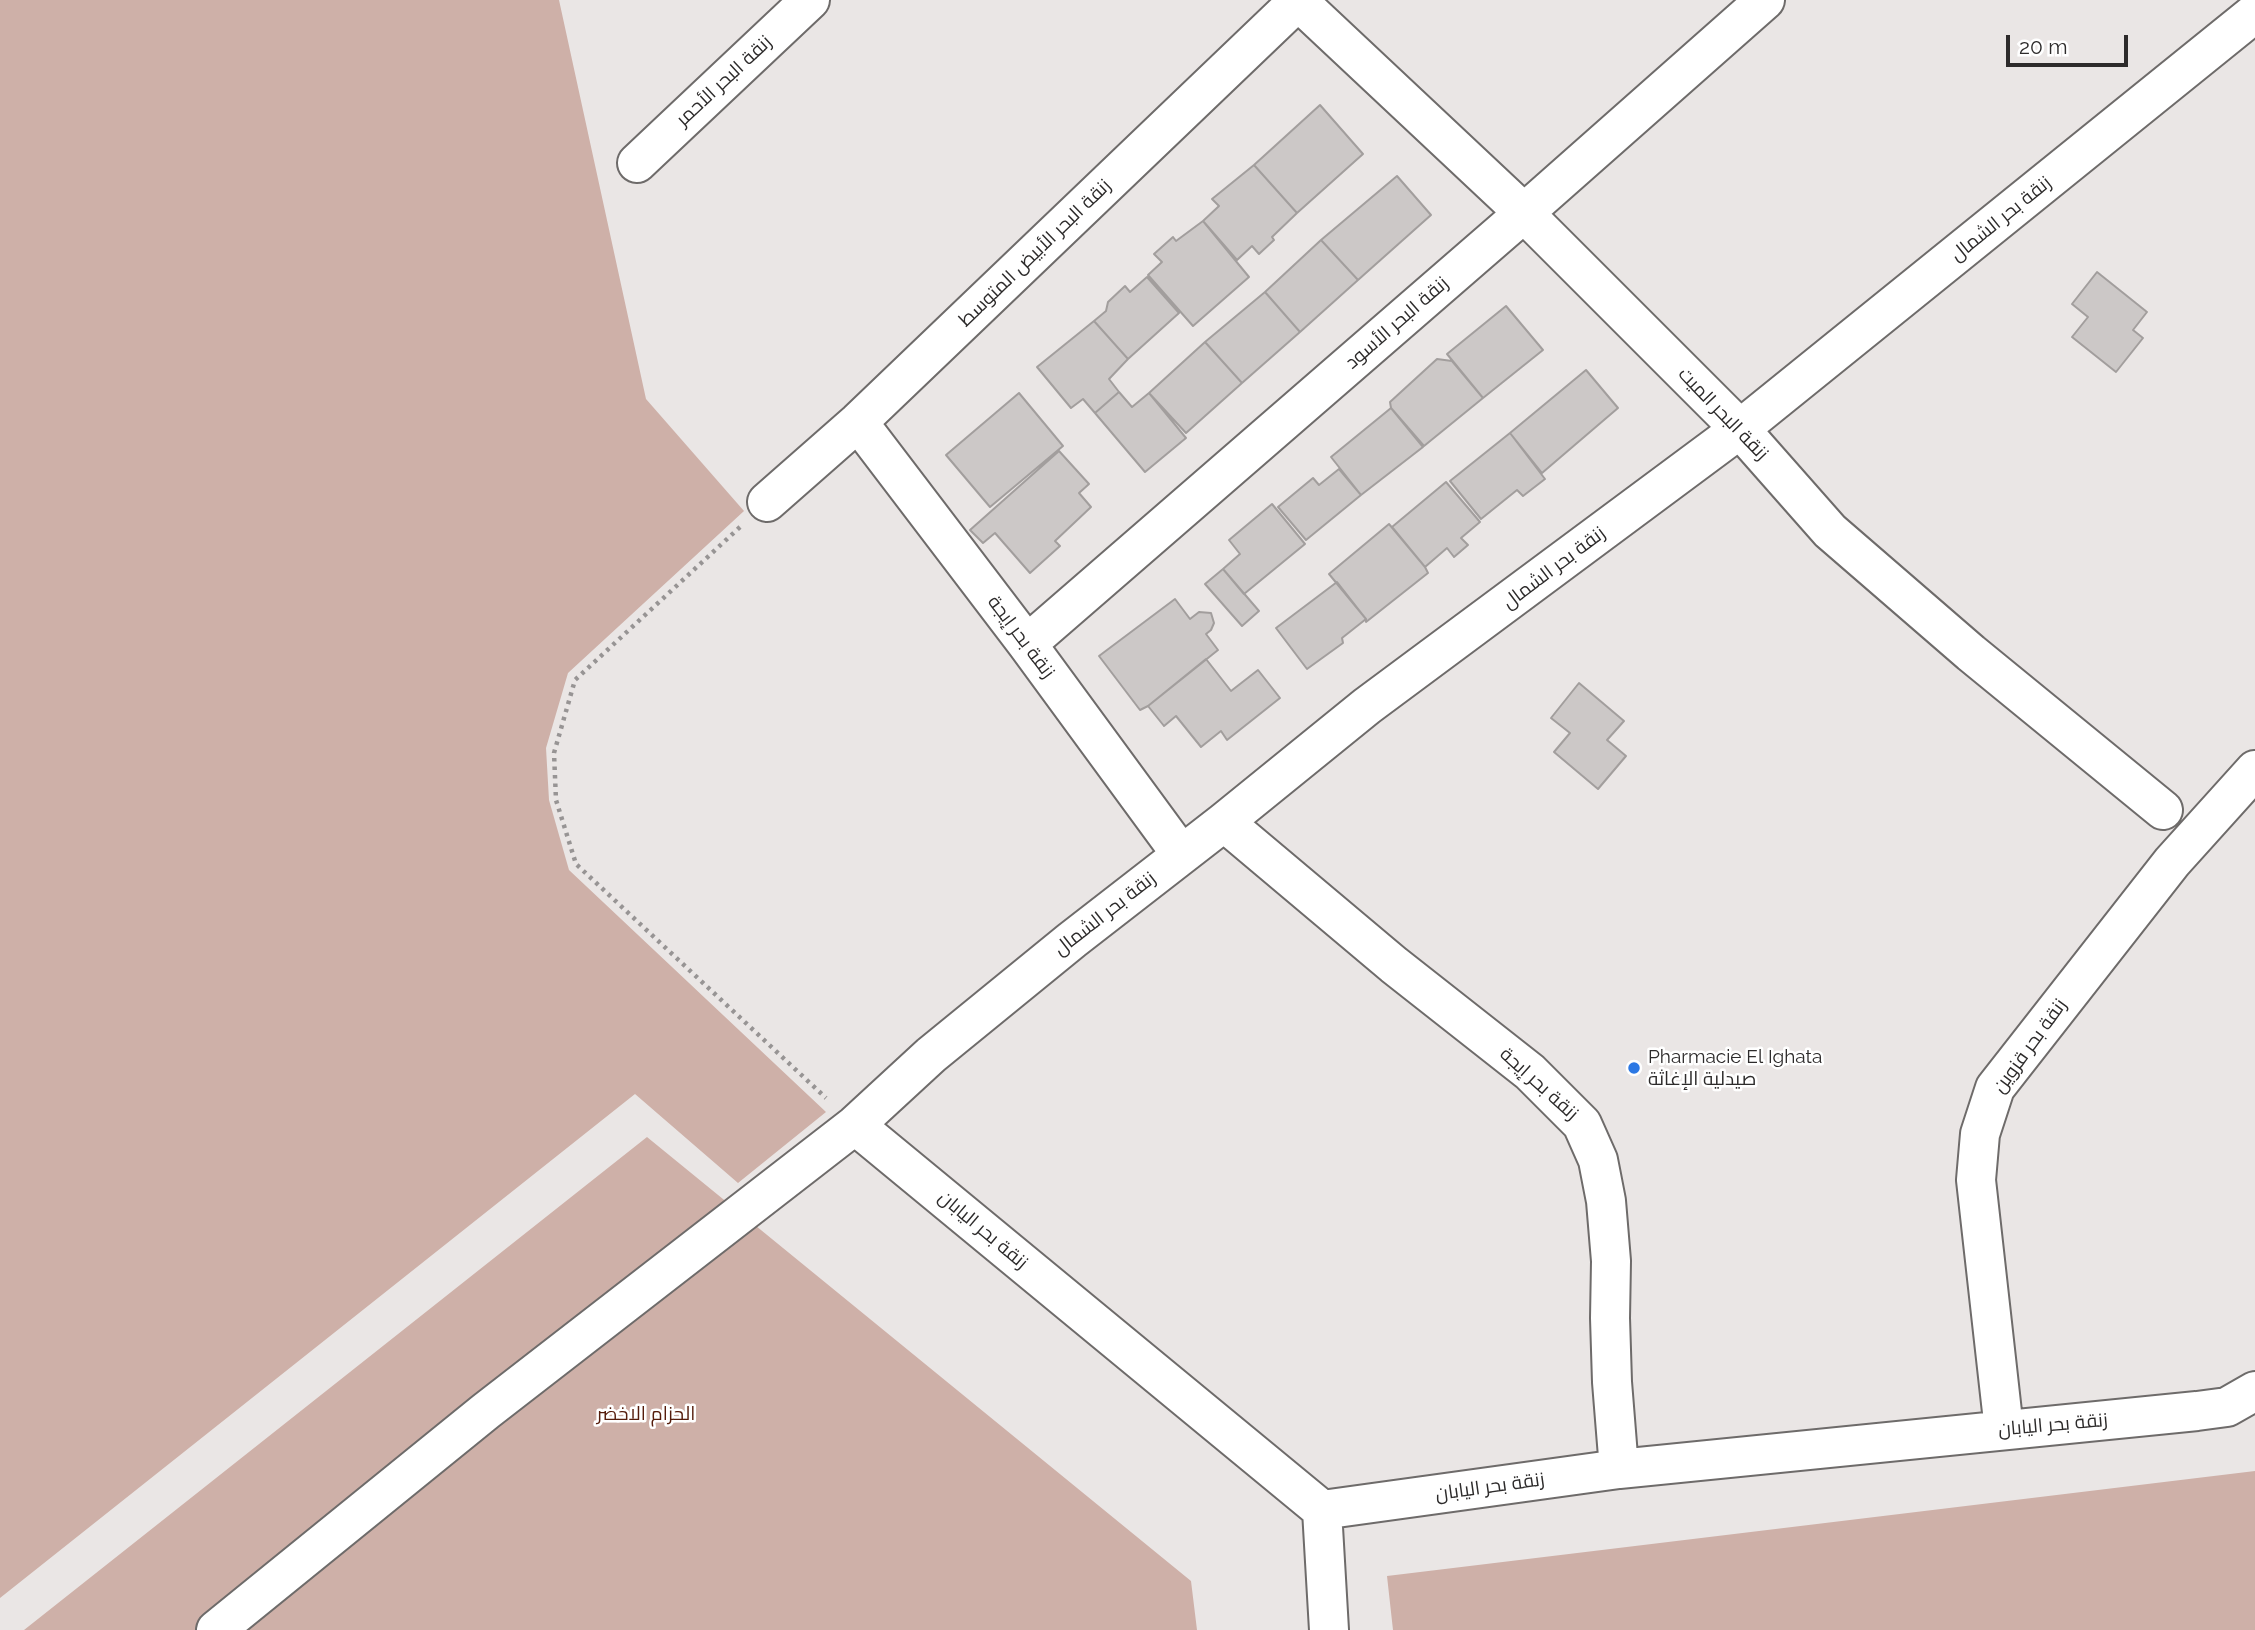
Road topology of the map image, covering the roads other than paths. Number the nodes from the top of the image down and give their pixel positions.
1 (810, 0) edge
2 (1299, 0) edge
3 (1765, 0) edge
4 (2255, 13) edge
5 (637, 163) dead end
6 (1524, 213) junction
7 (858, 422) junction
8 (1741, 429) junction
9 (767, 502) road end
10 (1027, 644) junction
11 (2255, 769) edge
12 (2163, 810) junction
13 (2216, 812) junction
14 (1224, 822) junction
15 (1181, 854) junction
16 (2172, 862) junction
17 (855, 1125) junction
18 (2255, 1391) edge
19 (2004, 1430) junction
20 (1619, 1469) junction
21 (1322, 1510) junction
22 (216, 1630) edge
23 (1329, 1630) edge

1 - 5 street, زنقة البحر الأحمر
2 - 6 street, زنقة البحر الميت
2 - 7 street, زنقة البحر الأبيض المتوسط
3 - 6 street, زنقة البحر الأسود
4 - 8 street, زنقة بحر الشمال
6 - 8 street, زنقة البحر الميت
6 - 10 street, زنقة البحر الأسود
7 - 9 street, زنقة البحر الأبيض المتوسط
7 - 10 street, زنقة بحر إيجة
8 - 12 street, زنقة البحر الميت
8 - 14 street, زنقة بحر الشمال
10 - 15 street, زنقة بحر إيجة
11 - 13 street, زنقة بحر قزوين
12 - 13 street
12 - 16 street
13 - 16 street, زنقة بحر قزوين
14 - 15 street, زنقة بحر الشمال
14 - 20 street, زنقة بحر إيجة
15 - 17 street, زنقة بحر الشمال
16 - 19 street, زنقة بحر قزوين
17 - 21 street, زنقة بحر اليابان
17 - 22 street, زنقة بحر الشمال
18 - 19 street, زنقة بحر اليابان
19 - 20 street, زنقة بحر اليابان
20 - 21 street, زنقة بحر اليابان
21 - 23 street

